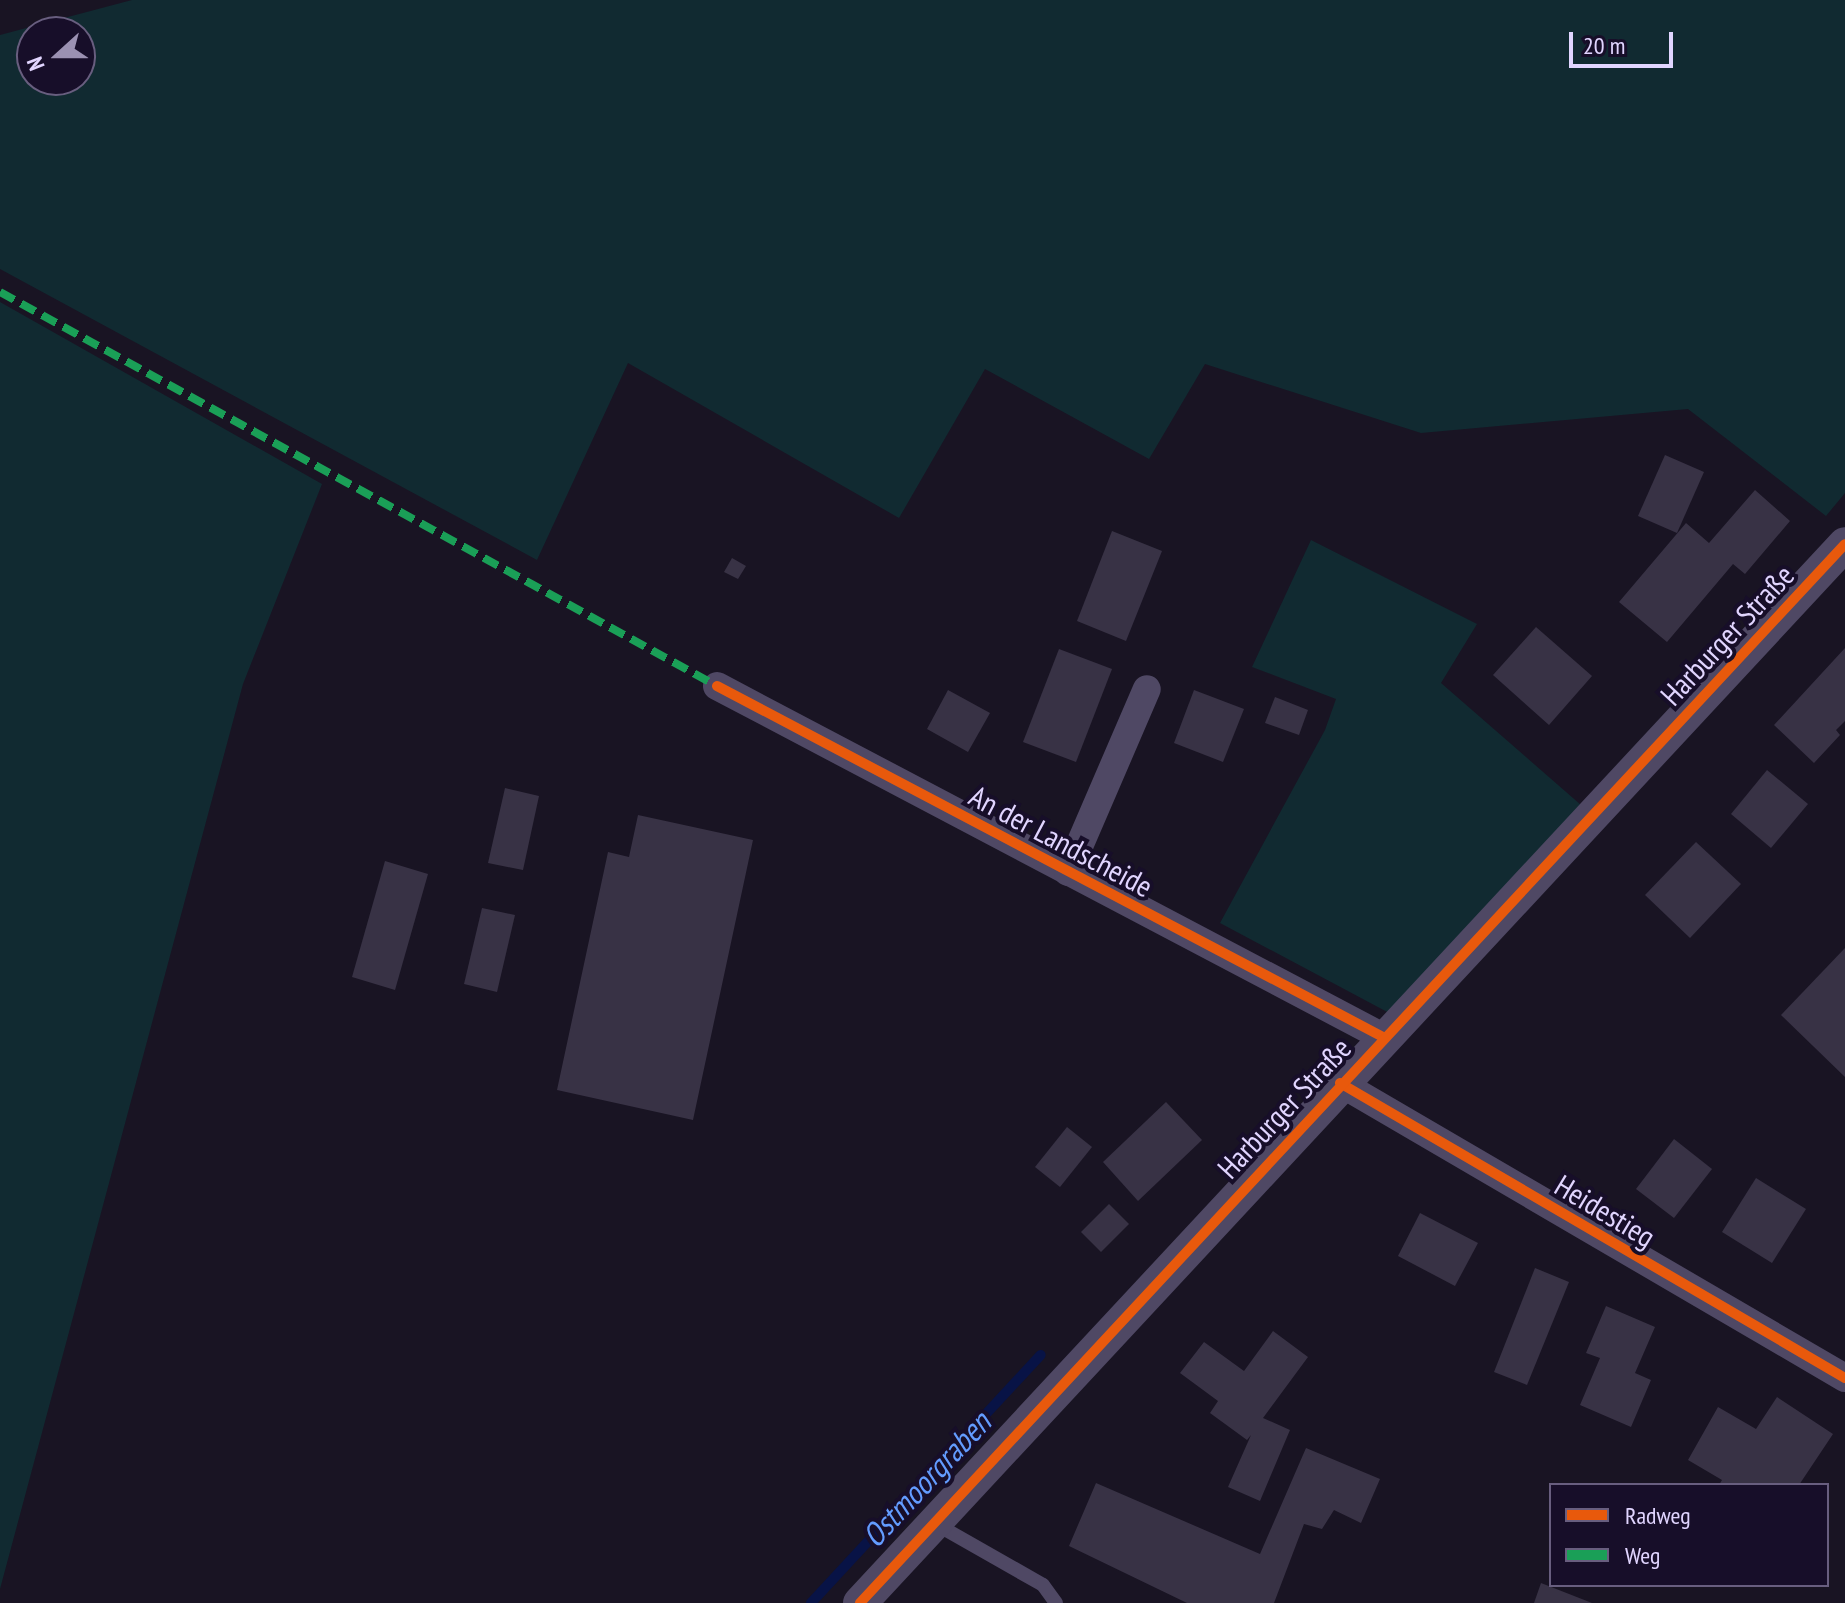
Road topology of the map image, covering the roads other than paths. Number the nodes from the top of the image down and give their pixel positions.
1 (1845, 544) edge
2 (717, 686) dead end
3 (1147, 689) dead end
4 (1068, 872) junction
5 (1383, 1037) junction
6 (1340, 1083) junction
7 (1845, 1378) edge
8 (933, 1523) junction
9 (860, 1603) edge
10 (1056, 1603) edge

1 - 5 street, Harburger Straße
2 - 4 street, An der Landscheide
3 - 4 street
4 - 5 street, An der Landscheide
5 - 6 street, Harburger Straße
6 - 7 street, Heidestieg
6 - 8 street, Harburger Straße
8 - 9 street, Harburger Straße
8 - 10 lane

